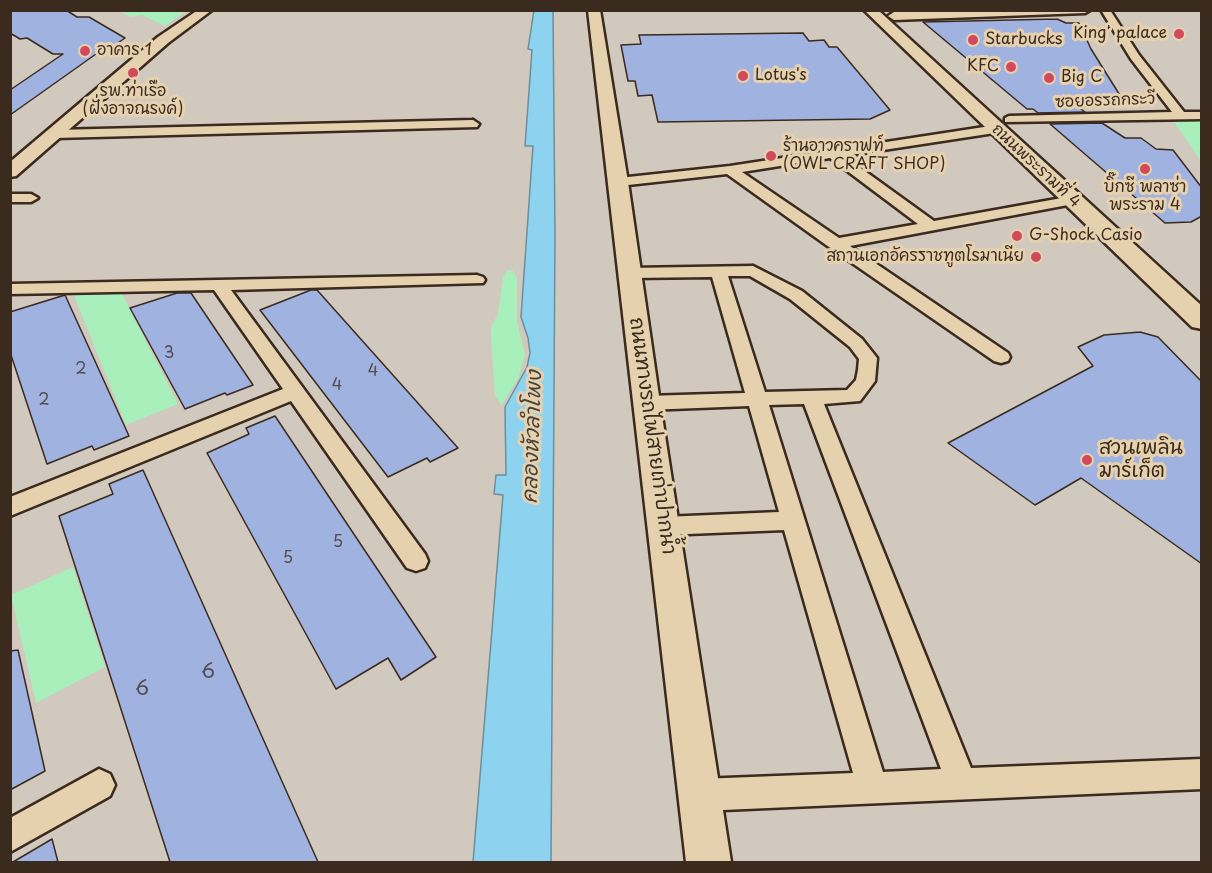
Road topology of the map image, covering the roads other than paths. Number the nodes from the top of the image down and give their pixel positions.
1 (194, 10) edge
2 (207, 10) edge
3 (594, 10) edge
4 (870, 10) edge
5 (1085, 10) edge
6 (1105, 10) edge
7 (891, 13) edge
8 (1202, 114) edge
9 (1180, 115) junction
10 (998, 123) junction
11 (473, 124) dead end
12 (54, 134) junction
13 (832, 154) junction
14 (10, 164) edge
15 (730, 170) junction
16 (10, 172) edge
17 (619, 182) junction
18 (10, 198) edge
19 (31, 198) dead end
20 (1073, 200) junction
21 (932, 226) junction
22 (834, 244) junction
23 (719, 272) junction
24 (630, 273) junction
25 (477, 280) dead end
26 (219, 285) junction
27 (10, 289) edge
28 (1202, 293) edge
29 (1202, 321) edge
30 (1000, 357) dead end
31 (294, 392) junction
32 (811, 397) junction
33 (758, 398) junction
34 (646, 403) junction
35 (10, 507) edge
36 (794, 521) junction
37 (664, 526) junction
38 (416, 561) dead end
39 (1202, 774) edge
40 (962, 783) junction
41 (99, 785) dead end
42 (872, 786) junction
43 (700, 795) junction
44 (10, 836) edge
45 (709, 862) edge

1 - 14 street
2 - 12 street
3 - 17 street, ถนนทางรถไฟสายเก่าปากน้ำ
4 - 10 main road, ถนนพระรามที่ 4
5 - 7 street
6 - 9 street
7 - 10 main road, ถนนพระรามที่ 4
8 - 9 street, ซอยอรรถกระวี
9 - 10 street, ซอยอรรถกระวี
10 - 13 street, ซอยอรรถกระวี
10 - 20 main road, ถนนพระรามที่ 4
10 - 28 main road, ถนนพระรามที่ 4
11 - 12 street
12 - 16 street
13 - 15 street, ซอยอรรถกระวี
13 - 21 street
15 - 17 street, ซอยอรรถกระวี
15 - 22 street
17 - 24 street, ถนนทางรถไฟสายเก่าปากน้ำ
18 - 19 street
20 - 21 street
20 - 29 main road, ถนนพระรามที่ 4
21 - 22 street
22 - 30 street
23 - 24 street
23 - 32 street
23 - 33 street
24 - 34 street, ถนนทางรถไฟสายเก่าปากน้ำ
25 - 26 street
26 - 27 street
26 - 31 street
31 - 35 street
31 - 38 street
32 - 33 street
32 - 40 street
33 - 34 street
33 - 36 street
34 - 37 street, ถนนทางรถไฟสายเก่าปากน้ำ
36 - 37 street
36 - 42 street
37 - 43 street, ถนนทางรถไฟสายเก่าปากน้ำ
39 - 40 street
40 - 42 street
41 - 44 street
42 - 43 street
43 - 45 street, ถนนทางรถไฟสายเก่าปากน้ำ

